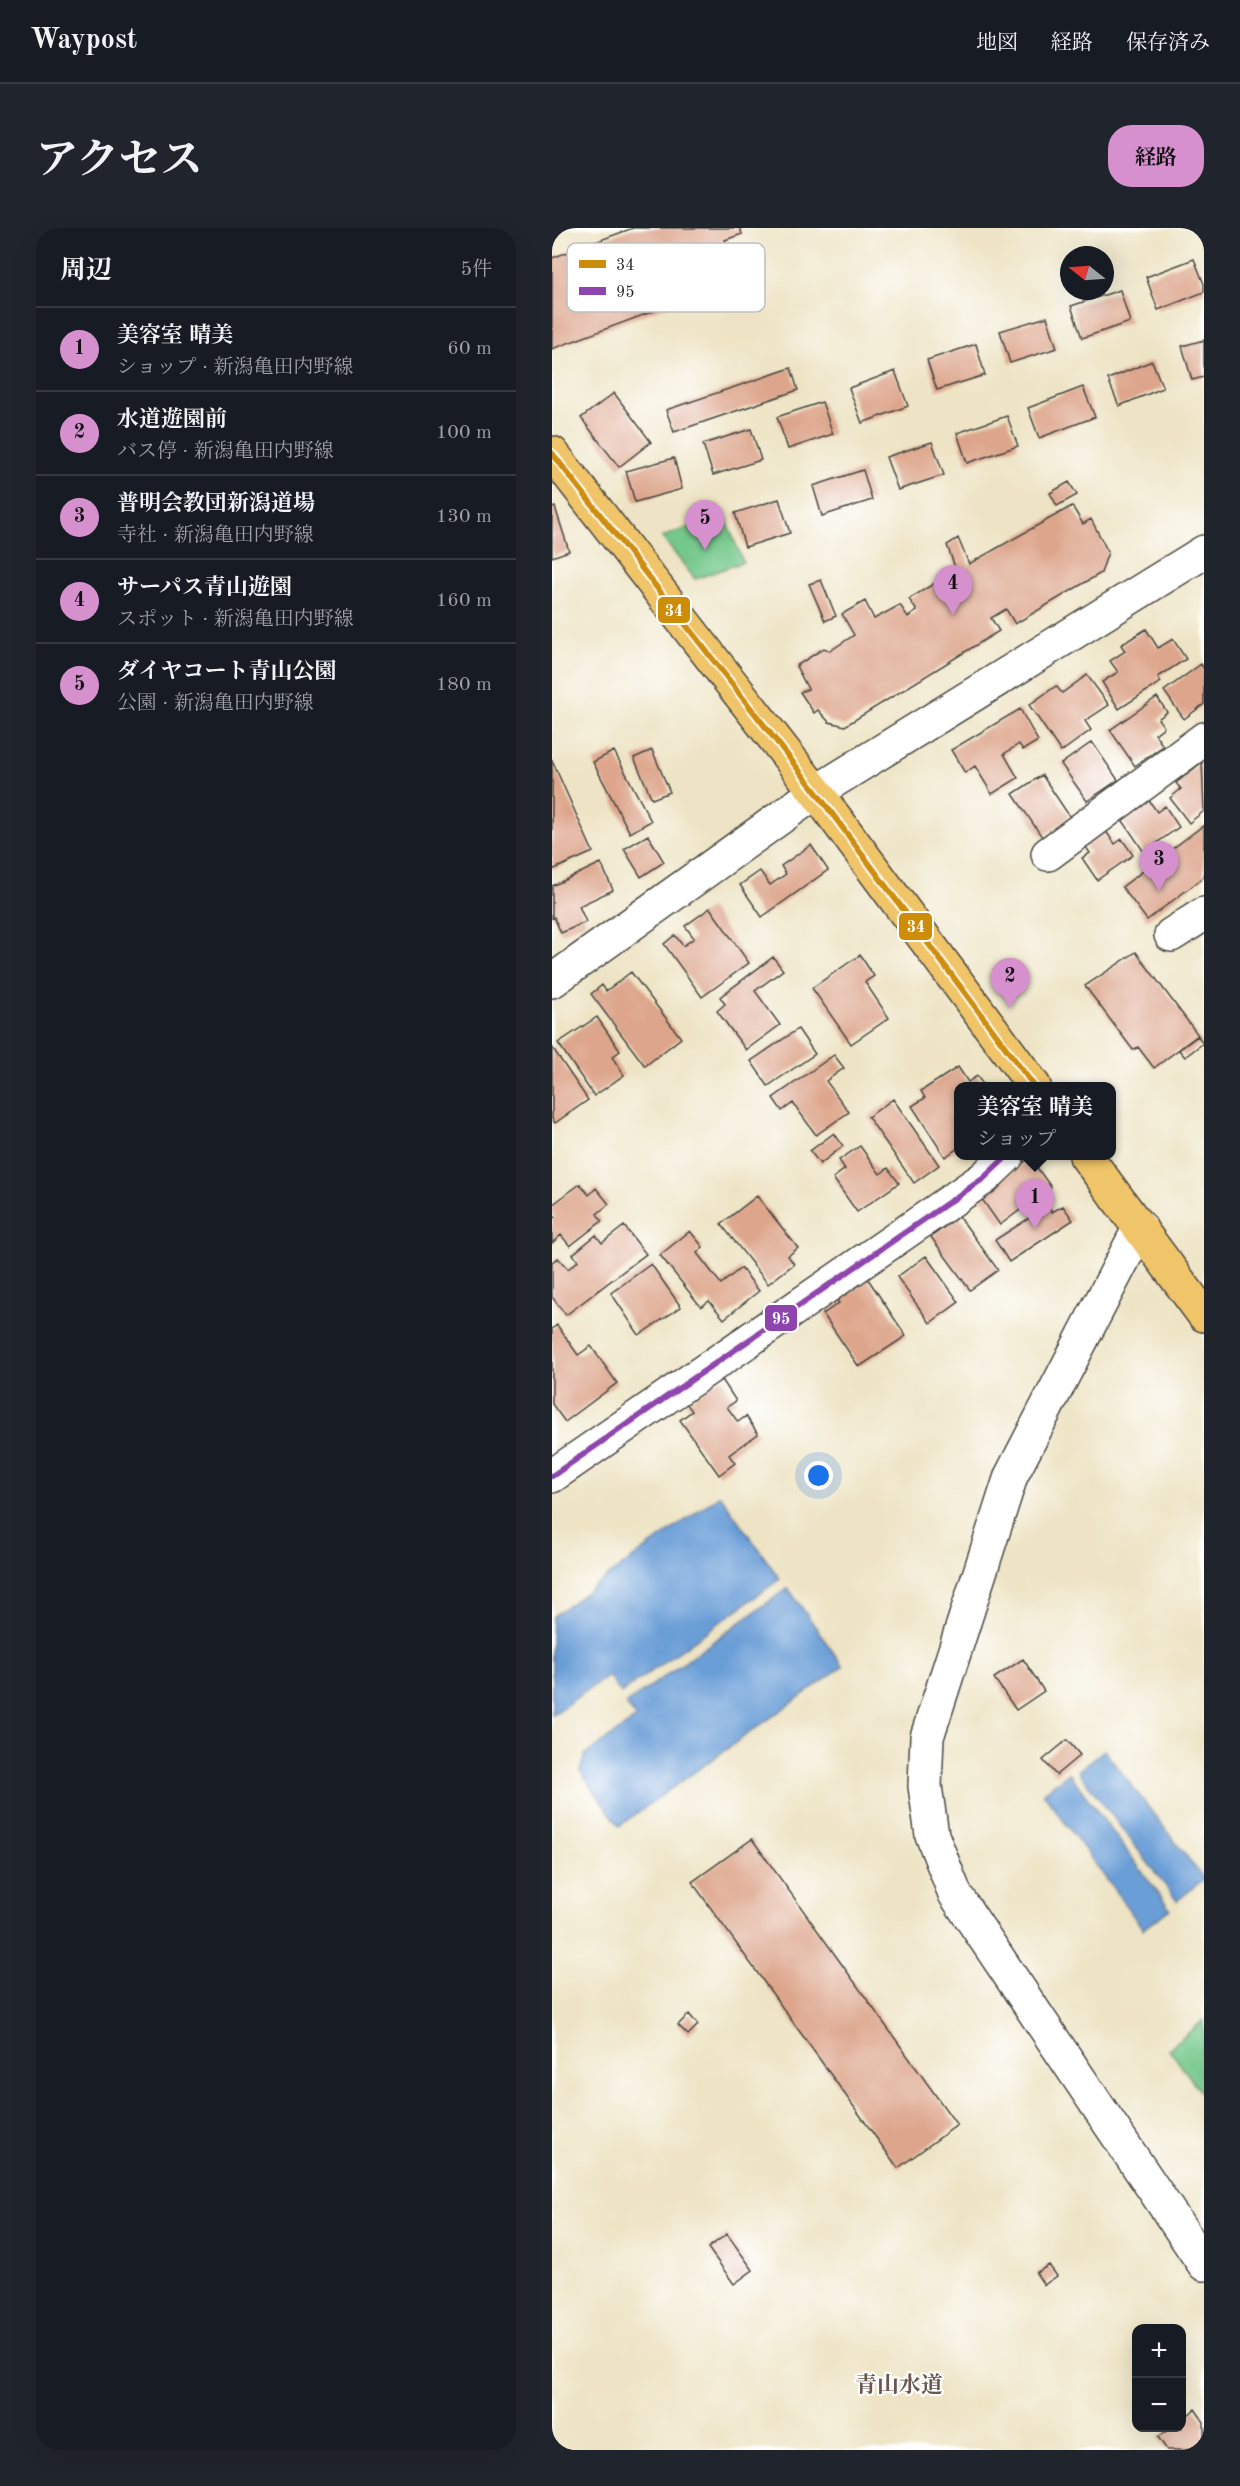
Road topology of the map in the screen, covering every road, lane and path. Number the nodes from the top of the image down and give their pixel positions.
1 (552, 453) edge
2 (1204, 552) edge
3 (1204, 739) edge
4 (816, 792) junction
5 (1048, 854) dead end
6 (1204, 914) edge
7 (1171, 935) dead end
8 (552, 981) edge
9 (1031, 1082) edge
10 (1002, 1160) edge
11 (1090, 1160) edge
12 (1140, 1227) junction
13 (1204, 1315) edge
14 (554, 1468) edge
15 (1204, 2264) edge

1 - 4 main road
2 - 4 street
3 - 5 street
4 - 8 street
4 - 9 main road
6 - 7 street
10 - 14 street
11 - 12 main road
12 - 13 main road
12 - 15 street

